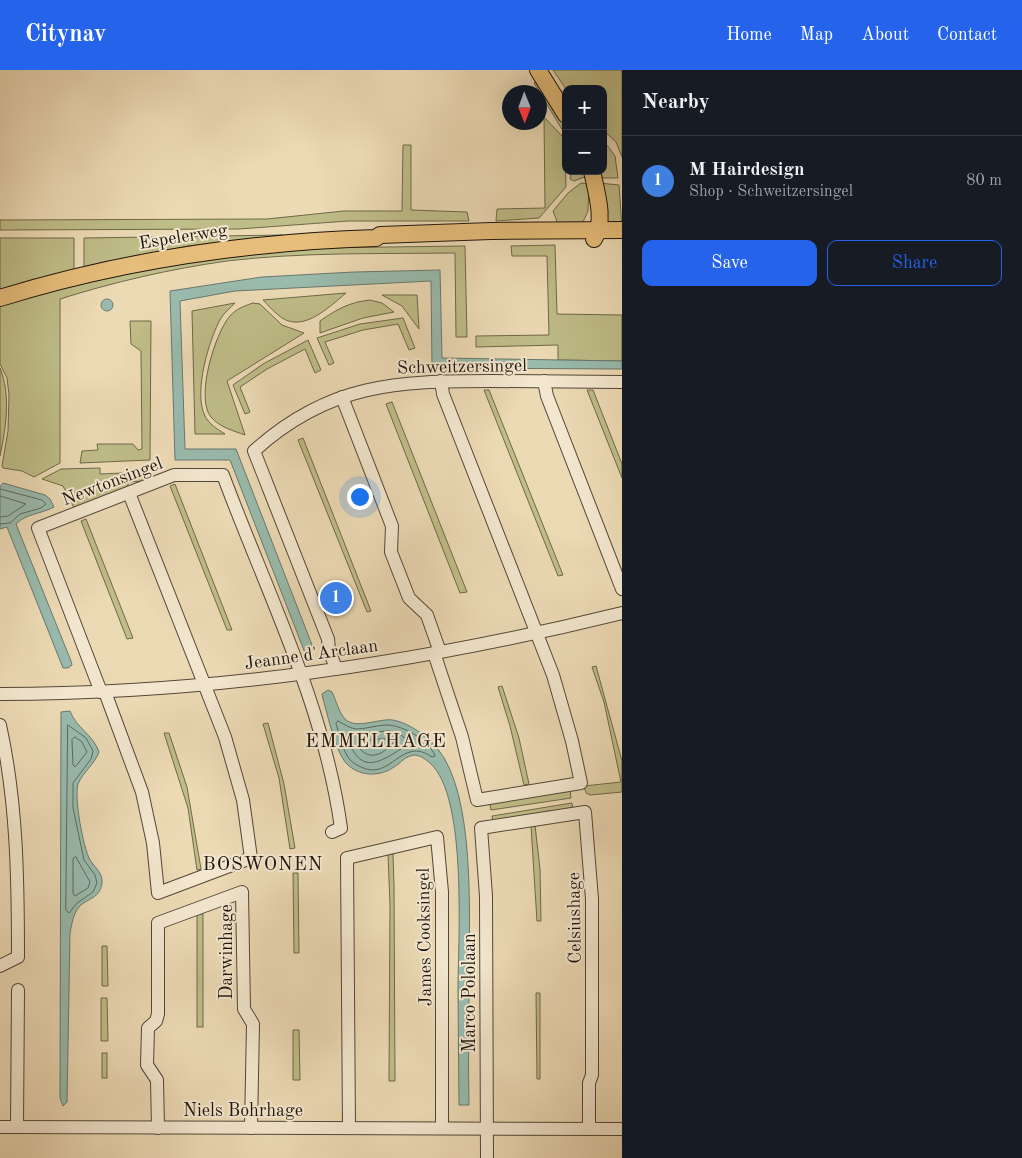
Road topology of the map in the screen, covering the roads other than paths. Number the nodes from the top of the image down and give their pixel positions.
1 (538, 70) edge
2 (562, 109) edge
3 (593, 176) edge
4 (622, 230) edge
5 (594, 233) junction
6 (622, 238) edge
7 (0, 298) edge
8 (441, 381) junction
9 (544, 381) junction
10 (622, 382) edge
11 (342, 397) junction
12 (129, 493) junction
13 (622, 589) edge
14 (622, 613) edge
15 (537, 633) junction
16 (437, 653) junction
17 (336, 669) junction
18 (300, 674) junction
19 (205, 684) junction
20 (104, 692) junction
21 (0, 694) edge
22 (0, 725) edge
23 (481, 828) joint
24 (332, 832) dead end
25 (0, 966) edge
26 (18, 990) dead end
27 (0, 1127) edge
28 (17, 1127) junction
29 (158, 1128) junction
30 (251, 1128) junction
31 (349, 1128) junction
32 (442, 1128) junction
33 (487, 1128) junction
34 (589, 1129) junction
35 (622, 1129) edge
36 (487, 1158) edge

1 - 2 main road
3 - 5 main road
4 - 5 main road, Espelerweg
5 - 6 main road, Espelerweg
5 - 7 main road, Espelerweg
8 - 9 street, Schweitzersingel
8 - 11 street, Schweitzersingel
8 - 15 street
9 - 10 street, Schweitzersingel
9 - 13 street
11 - 16 street
11 - 17 street, Schweitzersingel
12 - 18 street, Newtonsingel
12 - 19 street
12 - 20 street, Newtonsingel
14 - 15 street, Jeanne d'Arclaan
15 - 16 street, Jeanne d'Arclaan
15 - 16 street
16 - 17 street, Jeanne d'Arclaan
17 - 18 street, Jeanne d'Arclaan
18 - 19 street, Jeanne d'Arclaan
18 - 24 street
19 - 20 street, Jeanne d'Arclaan
19 - 20 street
20 - 21 street, Jeanne d'Arclaan
22 - 25 street
23 - 33 street, Marco Pololaan
23 - 34 street, Celsiushage
26 - 28 street
27 - 28 street, Niels Bohrhage
28 - 29 street, Niels Bohrhage
29 - 30 street, Niels Bohrhage
29 - 30 street, Darwinhage
30 - 31 street, Niels Bohrhage
31 - 32 street, Niels Bohrhage
31 - 32 street, James Cooksingel
32 - 33 street, Niels Bohrhage
33 - 34 street, Niels Bohrhage
33 - 36 street, Marco Pololaan
34 - 35 street, Niels Bohrhage

